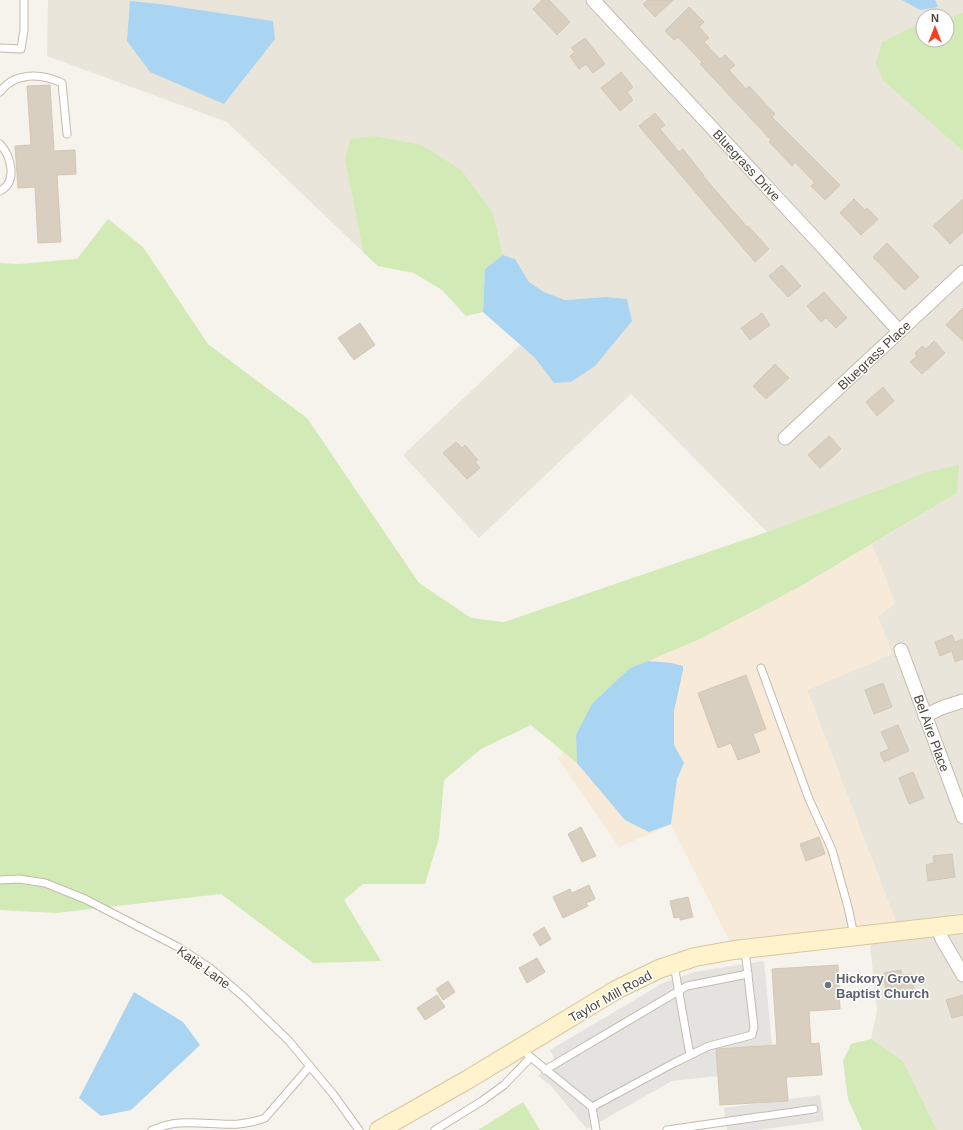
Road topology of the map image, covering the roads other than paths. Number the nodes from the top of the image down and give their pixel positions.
1 (24, 0) edge
2 (593, 0) edge
3 (0, 48) edge
4 (0, 92) edge
5 (67, 134) dead end
6 (0, 144) edge
7 (0, 191) edge
8 (963, 272) edge
9 (899, 331) junction
10 (784, 438) dead end
11 (901, 650) dead end
12 (761, 668) dead end
13 (963, 701) edge
14 (926, 716) junction
15 (963, 817) edge
16 (0, 880) edge
17 (963, 924) edge
18 (937, 926) junction
19 (854, 936) junction
20 (745, 948) junction
21 (674, 965) junction
22 (748, 974) junction
23 (963, 975) edge
24 (678, 991) junction
25 (526, 1052) junction
26 (690, 1055) junction
27 (310, 1066) junction
28 (545, 1070) junction
29 (592, 1107) junction
30 (814, 1109) dead end
31 (152, 1130) edge
32 (359, 1130) edge
33 (379, 1130) edge
34 (435, 1130) edge
35 (596, 1130) edge
36 (667, 1130) edge

1 - 3 lane
2 - 9 street, Bluegrass Drive
4 - 5 lane
6 - 7 lane
8 - 9 street, Bluegrass Place
9 - 10 street, Bluegrass Place
11 - 14 street, Bel Aire Place
12 - 19 lane
13 - 14 street
14 - 15 street, Bel Aire Place
16 - 27 lane, Katie Lane
17 - 18 main road, Taylor Mill Road
18 - 19 main road, Taylor Mill Road
18 - 23 street
19 - 20 main road, Taylor Mill Road
20 - 21 main road, Taylor Mill Road
20 - 22 lane
21 - 24 lane
21 - 25 main road, Taylor Mill Road
22 - 24 lane
22 - 26 lane
24 - 26 lane
24 - 28 lane
25 - 28 lane
25 - 33 main road, Taylor Mill Road
25 - 34 lane
26 - 29 lane
27 - 31 lane
27 - 32 lane, Katie Lane
28 - 29 lane
29 - 35 lane
30 - 36 lane

